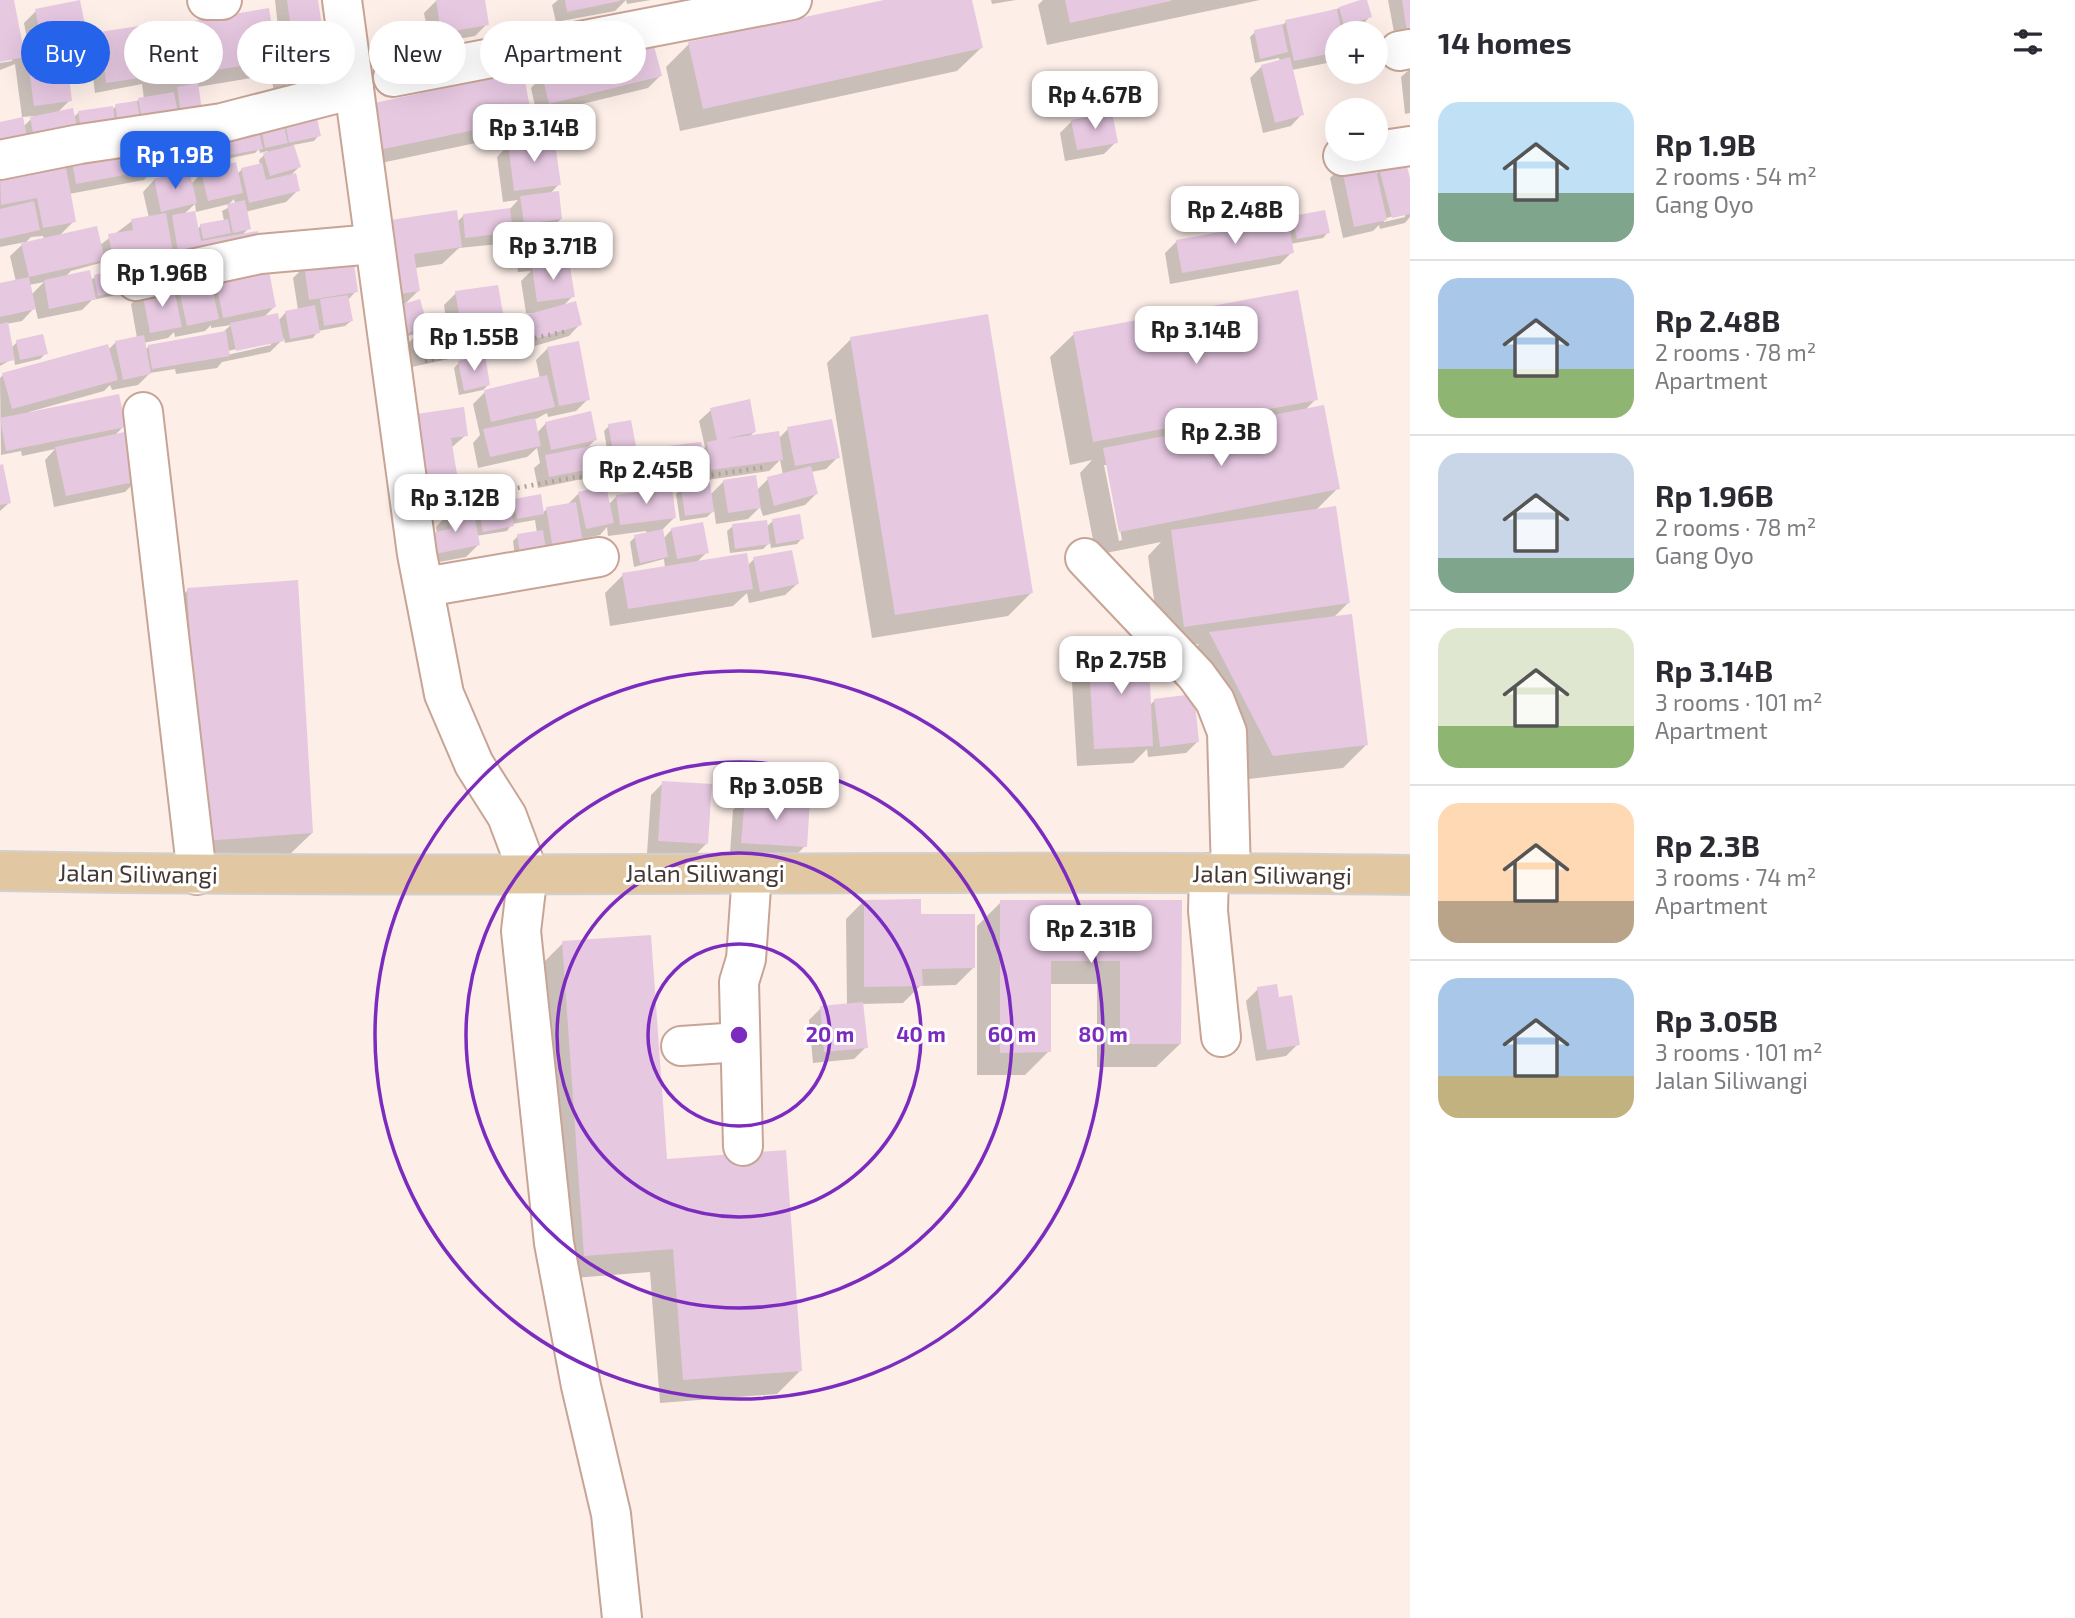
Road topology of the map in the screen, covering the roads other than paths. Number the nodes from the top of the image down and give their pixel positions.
1 (207, 0) edge
2 (222, 0) edge
3 (342, 0) edge
4 (792, 0) edge
5 (466, 63) edge
6 (355, 89) junction
7 (1410, 146) edge
8 (1388, 149) edge
9 (0, 160) edge
10 (374, 244) junction
11 (136, 281) dead end
12 (143, 412) dead end
13 (598, 557) dead end
14 (1085, 558) dead end
15 (425, 587) junction
16 (0, 871) edge
17 (528, 872) junction
18 (752, 873) junction
19 (1220, 873) junction
20 (197, 874) junction
21 (1410, 875) edge
22 (1221, 1037) dead end
23 (740, 1042) junction
24 (681, 1045) dead end
25 (743, 1146) dead end
26 (622, 1618) edge

1 - 2 street
3 - 6 street
4 - 5 street
6 - 9 street
6 - 10 street
7 - 8 street
10 - 11 street
10 - 15 street
12 - 20 street
13 - 15 street
14 - 19 street
15 - 17 street
16 - 20 main road, Jalan Siliwangi
17 - 18 main road, Jalan Siliwangi
17 - 20 main road, Jalan Siliwangi
17 - 26 street
18 - 19 main road, Jalan Siliwangi
18 - 23 street
19 - 21 main road, Jalan Siliwangi
19 - 22 street
23 - 24 street
23 - 25 street

